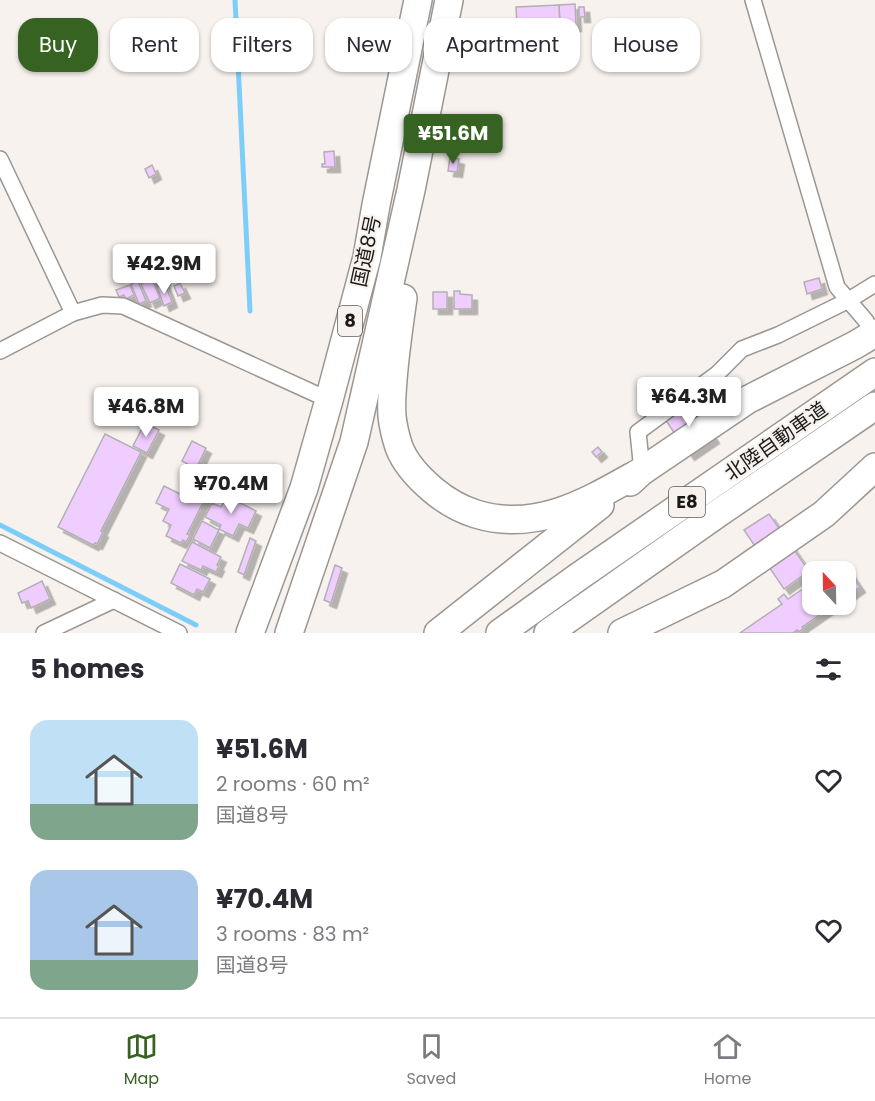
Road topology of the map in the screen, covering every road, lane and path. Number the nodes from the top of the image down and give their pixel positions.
1 (418, 0) edge
2 (449, 0) edge
3 (753, 0) edge
4 (0, 159) edge
5 (411, 190) junction
6 (875, 284) edge
7 (849, 300) junction
8 (73, 313) junction
9 (871, 327) edge
10 (0, 351) edge
11 (875, 372) edge
12 (329, 400) junction
13 (875, 406) edge
14 (875, 467) edge
15 (642, 471) junction
16 (0, 543) edge
17 (114, 600) junction
18 (44, 633) edge
19 (179, 633) edge
20 (250, 633) edge
21 (289, 633) edge
22 (438, 633) edge
23 (500, 633) edge
24 (548, 633) edge
25 (622, 633) edge

1 - 12 highway, 国道8号 / 8
2 - 5 highway, 国道8号 / 8
3 - 7 street
4 - 8 street
5 - 15 highway
5 - 21 highway, 国道8号 / 8
6 - 7 street
7 - 9 street
7 - 15 street
8 - 10 street
8 - 12 street
9 - 15 highway
11 - 23 highway, 北陸自動車道 / E8
12 - 20 highway, 国道8号 / 8
13 - 24 highway, 北陸自動車道 / E8
14 - 25 highway
15 - 22 highway
16 - 17 street
17 - 18 street
17 - 19 street

